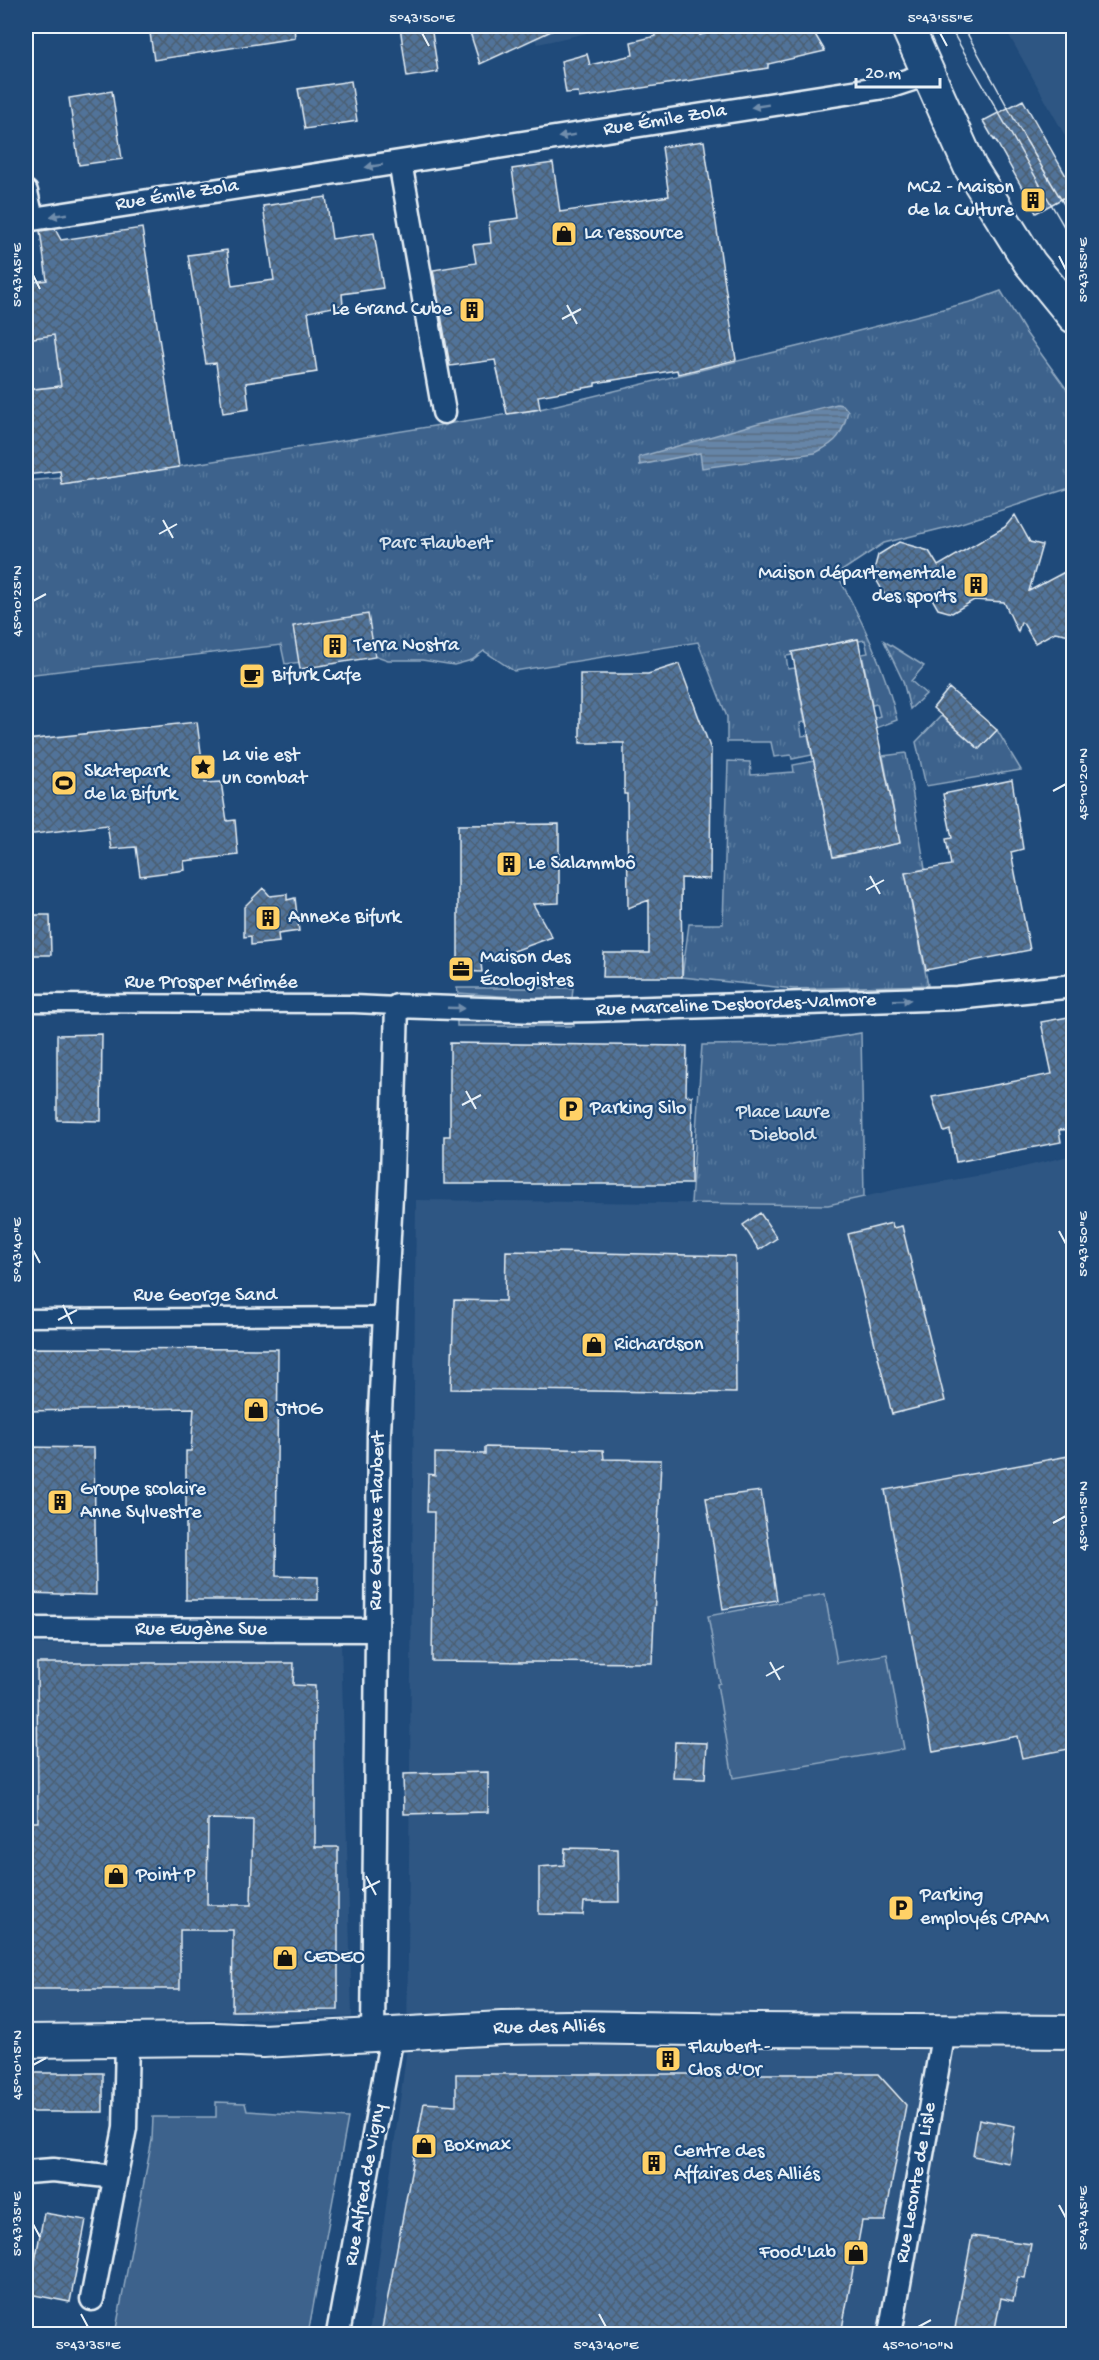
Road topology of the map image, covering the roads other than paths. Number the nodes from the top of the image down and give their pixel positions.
1 (907, 26) edge
2 (928, 74) junction
3 (400, 162) junction
4 (26, 192) edge
5 (29, 219) edge
6 (1074, 316) edge
7 (444, 412) dead end
8 (1074, 986) edge
9 (26, 1003) edge
10 (397, 1006) junction
11 (385, 1317) junction
12 (26, 1318) edge
13 (26, 1629) edge
14 (377, 1630) junction
15 (944, 2031) junction
16 (1074, 2032) edge
17 (383, 2035) junction
18 (26, 2041) edge
19 (127, 2041) junction
20 (26, 2172) edge
21 (115, 2177) junction
22 (92, 2299) dead end
23 (339, 2334) edge
24 (890, 2334) edge

1 - 2 main road
2 -> 3 street, Rue Émile Zola
2 - 6 main road
3 -> 5 street, Rue Émile Zola
3 - 7 street
4 - 5 street
10 -> 8 street, Rue Marceline Desbordes-Valmore
9 - 10 street, Rue Prosper Mérimée
10 - 11 street, Rue Gustave Flaubert
11 - 12 street, Rue George Sand
11 - 14 street, Rue Gustave Flaubert
13 - 14 street, Rue Eugène Sue
14 - 17 street, Rue Gustave Flaubert
15 - 16 main road, Rue des Alliés
15 - 17 main road, Rue des Alliés
15 - 24 street, Rue Leconte de Lisle
17 - 19 main road, Rue des Alliés
17 - 23 street, Rue Alfred de Vigny
18 - 19 main road, Rue des Alliés
19 - 21 street
20 - 21 street
21 - 22 street

